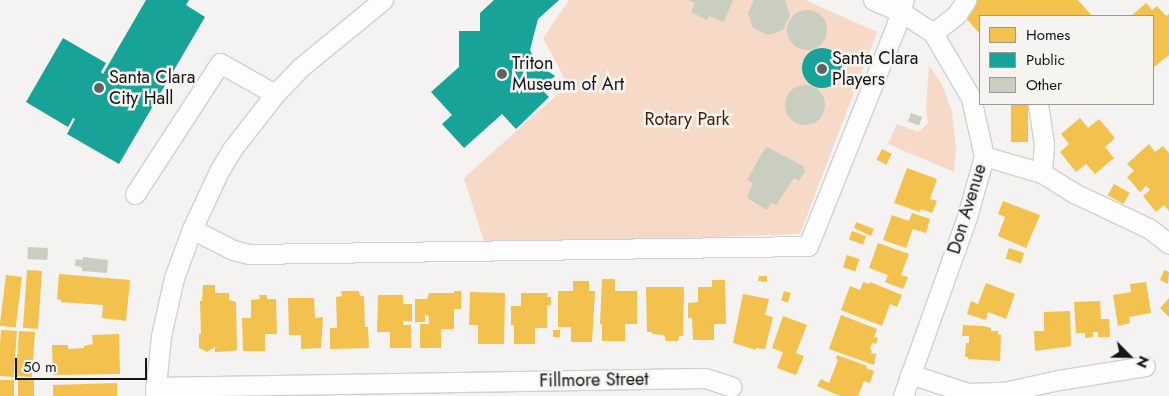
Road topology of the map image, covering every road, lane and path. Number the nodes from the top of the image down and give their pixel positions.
1 (873, 0) edge
2 (966, 0) edge
3 (376, 2) edge
4 (903, 6) edge
5 (933, 33) junction
6 (275, 94) junction
7 (1038, 105) edge
8 (984, 156) junction
9 (1042, 173) junction
10 (135, 194) dead end
11 (192, 229) junction
12 (1169, 244) edge
13 (1145, 366) dead end
14 (910, 374) junction
15 (732, 387) dead end
16 (468, 389) edge
17 (155, 392) edge
18 (903, 396) edge

1 - 4 street, Don Avenue
2 - 5 street
3 - 6 street
4 - 5 street, Don Avenue
4 - 11 street
5 - 8 street, Don Avenue
6 - 10 street
6 - 11 street
7 - 9 street
8 - 9 street
8 - 14 street, Don Avenue
9 - 12 street
11 - 17 street
13 - 14 street
14 - 18 street, Don Avenue
15 - 16 street, Fillmore Street
16 - 17 street, Fillmore Street

